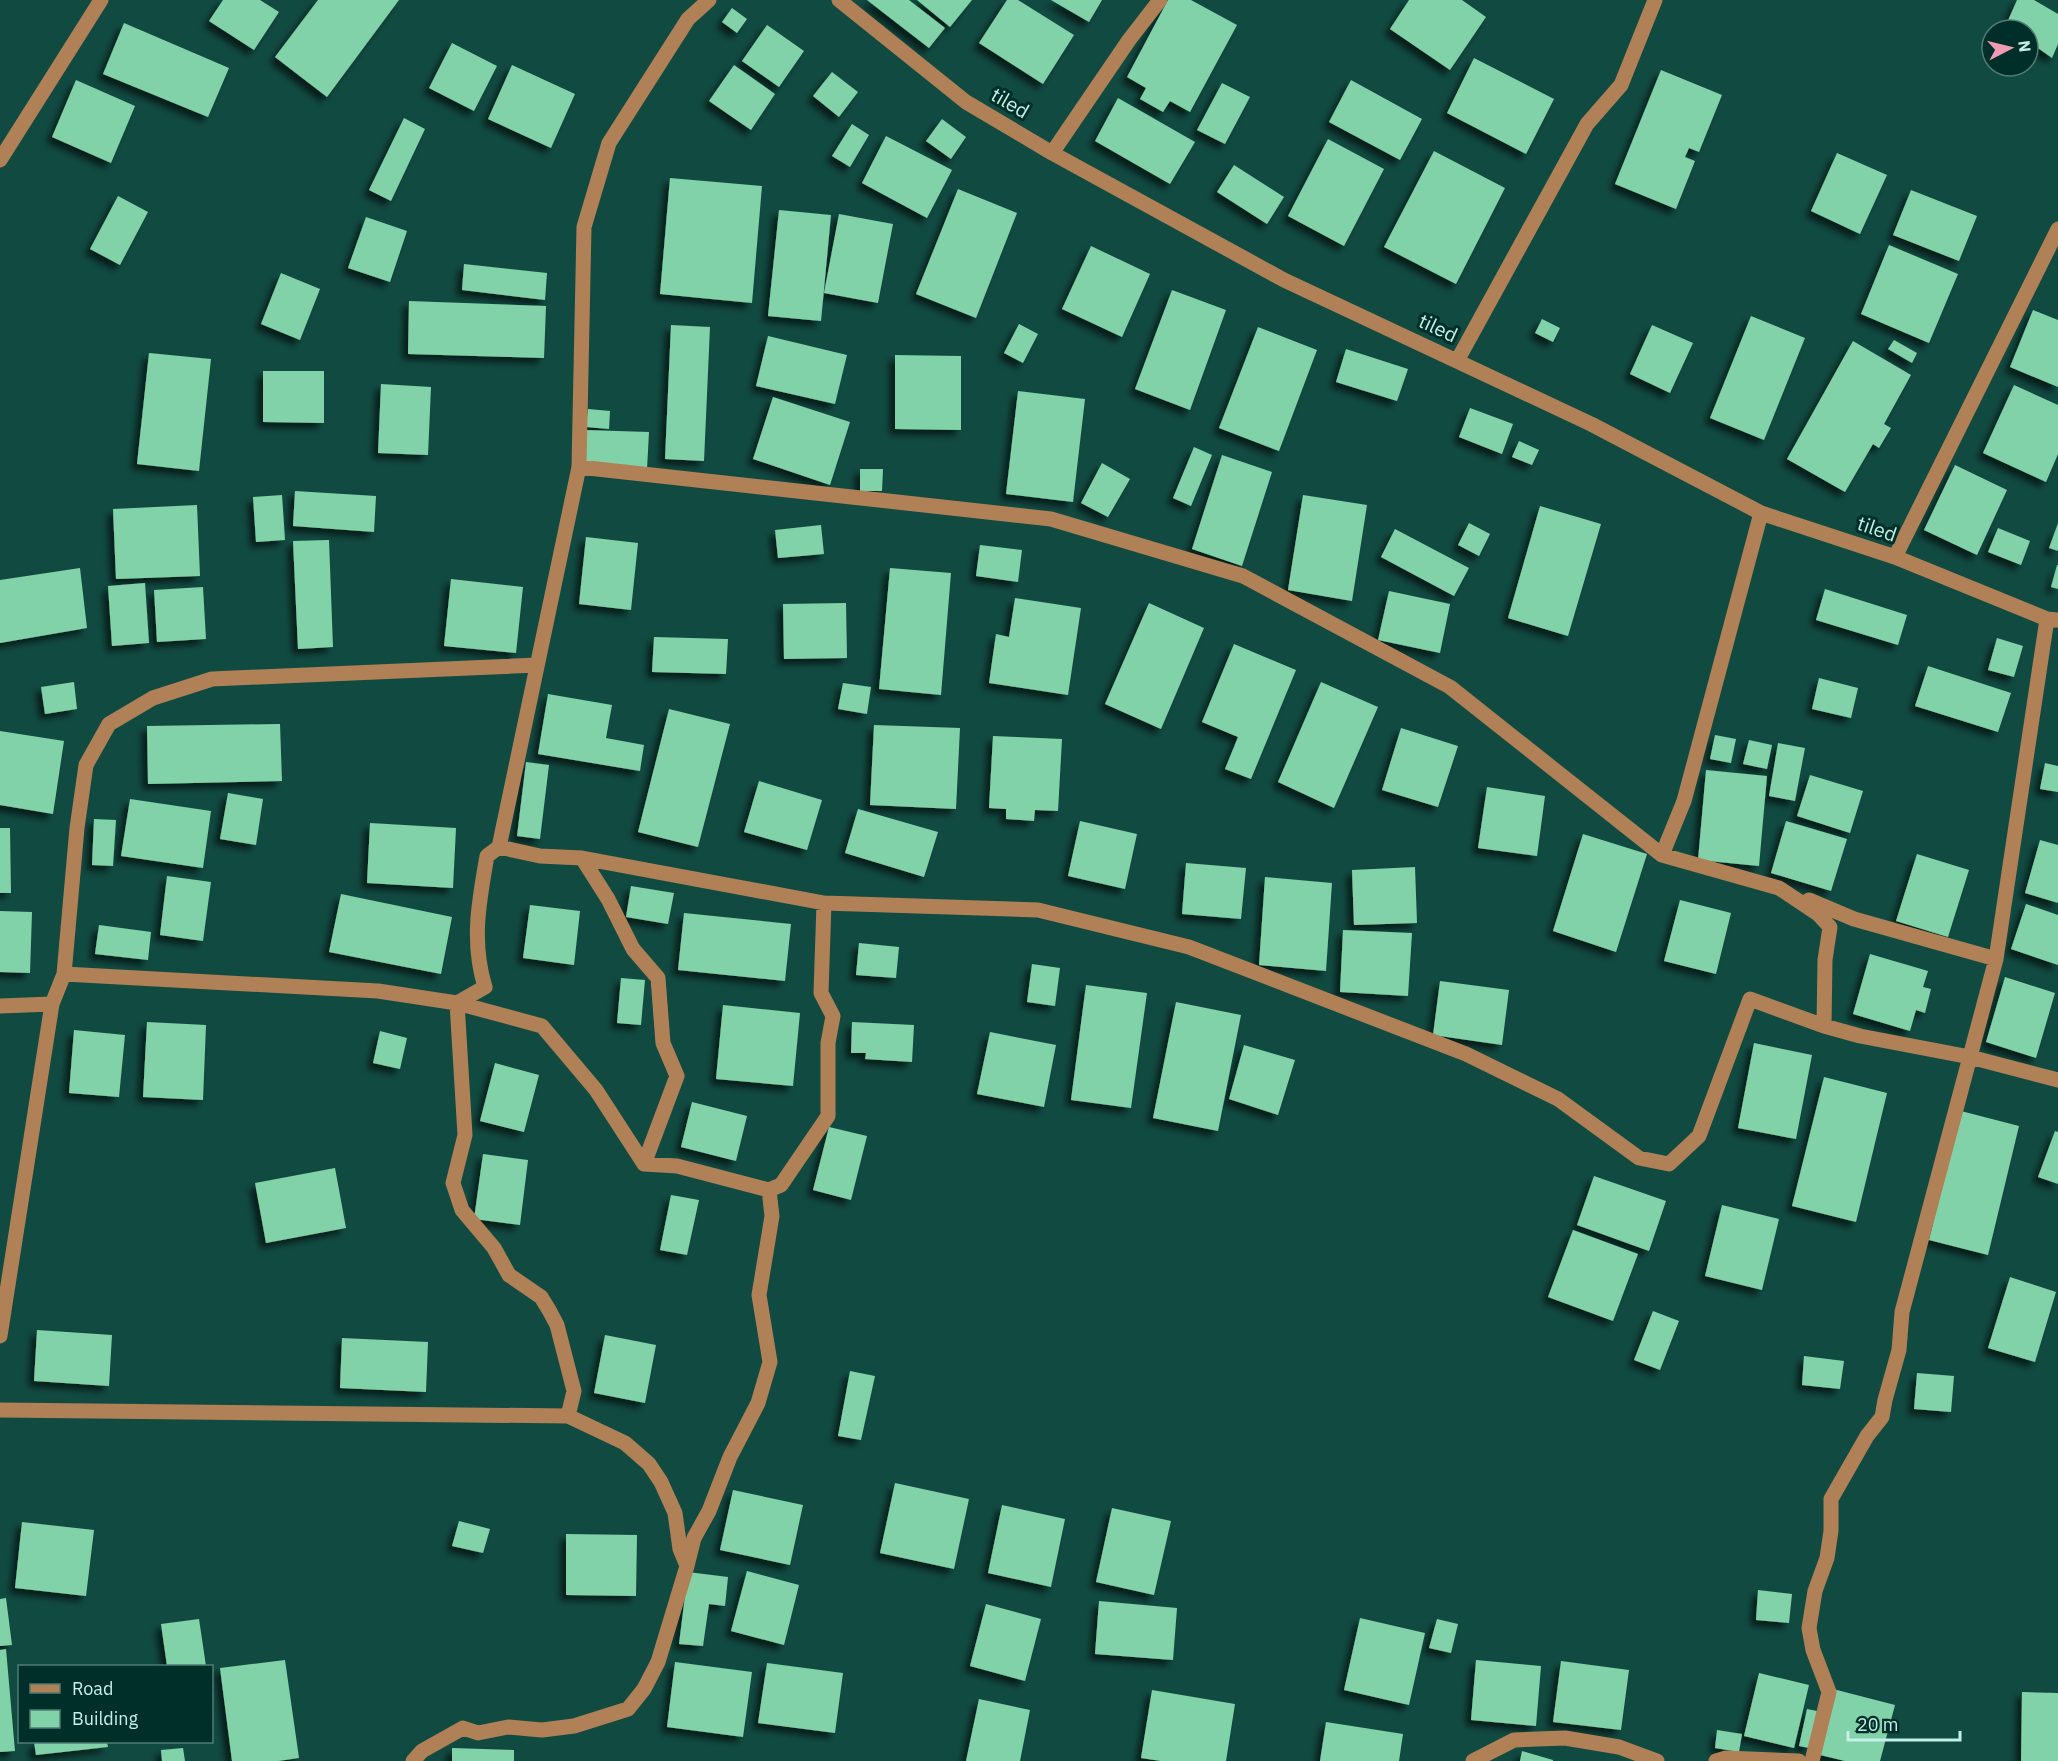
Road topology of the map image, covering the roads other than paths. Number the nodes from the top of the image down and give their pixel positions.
1 (100, 0) edge
2 (709, 0) edge
3 (839, 0) edge
4 (1160, 0) edge
5 (1655, 0) edge
6 (1052, 153) junction
7 (0, 160) edge
8 (2058, 229) edge
9 (1457, 361) junction
10 (579, 467) junction
11 (1761, 513) junction
12 (1894, 557) junction
13 (2053, 619) edge
14 (537, 665) junction
15 (499, 847) junction
16 (1662, 855) junction
17 (582, 858) junction
18 (1779, 888) junction
19 (824, 903) junction
20 (1996, 959) junction
21 (64, 974) junction
22 (457, 1003) junction
23 (52, 1004) junction
24 (0, 1006) edge
25 (1824, 1026) junction
26 (1970, 1057) junction
27 (2058, 1080) edge
28 (644, 1164) junction
29 (769, 1190) junction
30 (0, 1336) edge
31 (0, 1410) edge
32 (568, 1416) junction
33 (687, 1566) junction
34 (413, 1761) edge
35 (1473, 1761) edge
36 (1657, 1761) edge
37 (1716, 1761) edge
38 (1799, 1761) edge
39 (1812, 1761) edge

1 - 7 street
2 - 10 street
3 - 6 street, tiled
4 - 6 street
5 - 9 street
6 - 9 street, tiled
8 - 12 street
9 - 11 street, tiled
10 - 14 street
10 - 16 street
11 - 12 street, tiled
11 - 16 street
12 - 13 street, tiled
13 - 20 street
14 - 15 street
14 - 21 street
15 - 17 street
15 - 22 street
16 - 18 street
17 - 19 street
17 - 28 street
18 - 20 street
18 - 25 street
19 - 25 street
19 - 29 street
20 - 26 street
21 - 22 street
21 - 23 street
22 - 28 street
22 - 32 street
23 - 24 street
23 - 30 street
25 - 26 street
26 - 27 street
26 - 39 street
28 - 29 street
29 - 33 street
31 - 32 street
32 - 33 street
33 - 34 street
35 - 36 street
37 - 38 street

